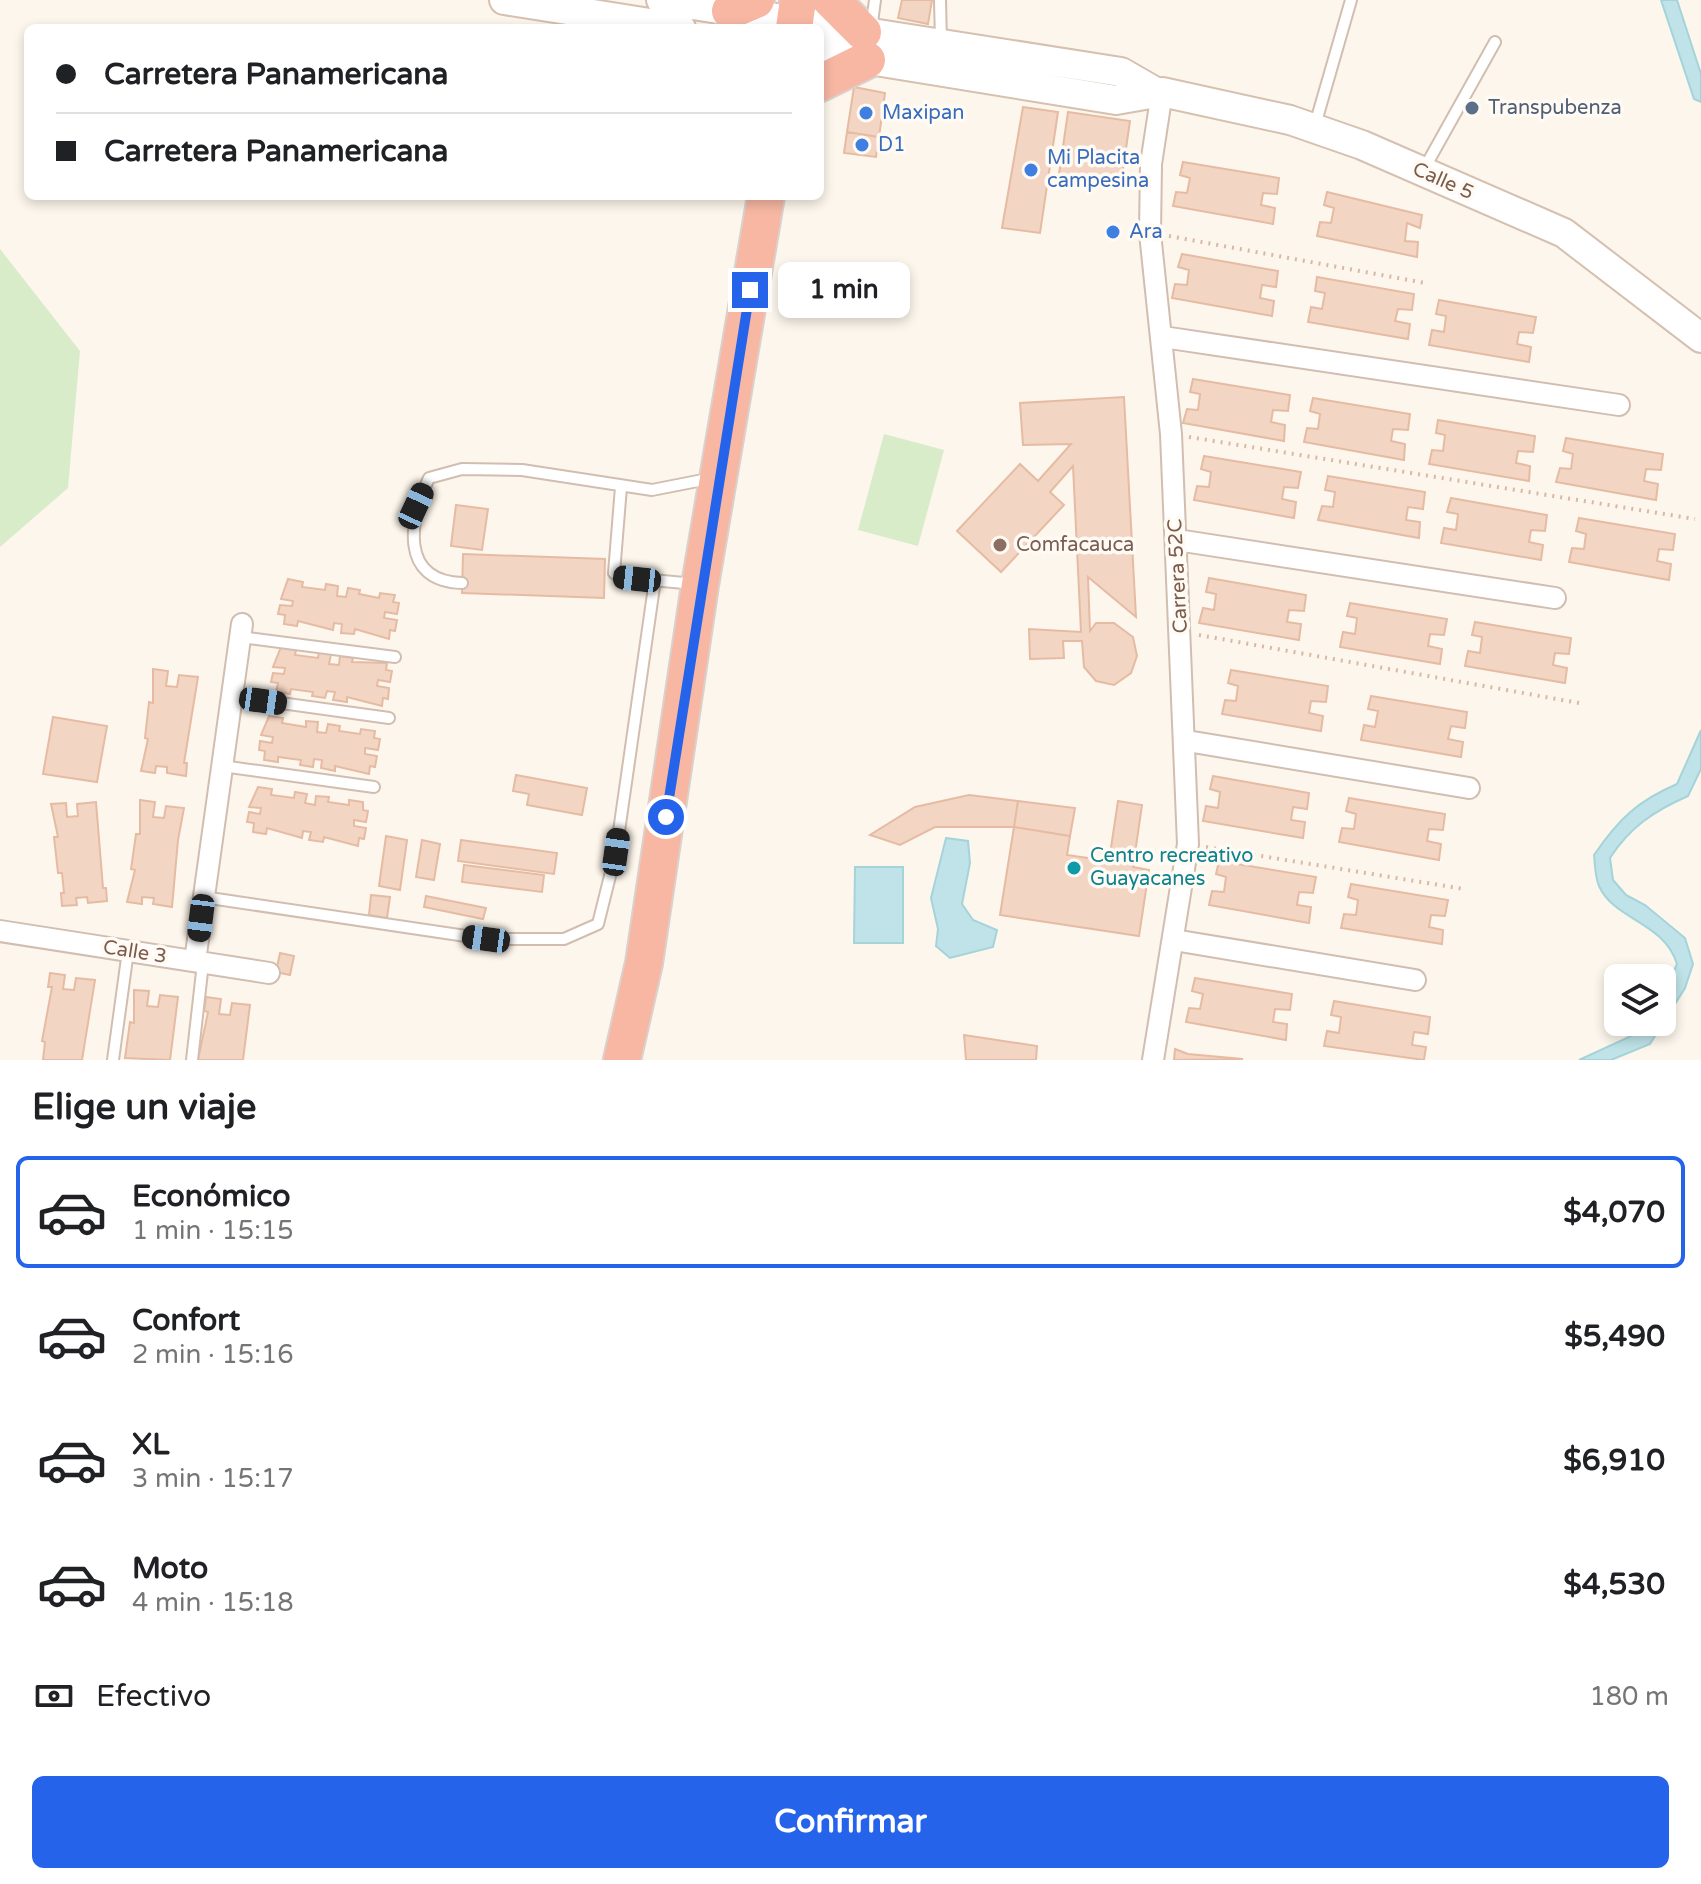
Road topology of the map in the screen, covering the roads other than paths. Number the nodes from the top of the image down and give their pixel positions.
1 (504, 0) edge
2 (661, 0) edge
3 (831, 0) edge
4 (940, 0) edge
5 (1351, 0) edge
6 (743, 5) edge
7 (796, 16) edge
8 (656, 24) edge
9 (869, 31) edge
10 (1495, 42) dead end
11 (941, 44) junction
12 (824, 50) edge
13 (824, 80) edge
14 (1158, 92) junction
15 (1314, 128) junction
16 (1423, 172) junction
17 (765, 200) edge
18 (1163, 337) junction
19 (1701, 338) edge
20 (1619, 405) dead end
21 (718, 477) junction
22 (621, 487) junction
23 (1177, 540) junction
24 (655, 580) junction
25 (462, 583) dead end
26 (700, 585) junction
27 (1555, 598) dead end
28 (241, 630) joint
29 (395, 657) dead end
30 (231, 696) junction
31 (389, 718) dead end
32 (1187, 741) junction
33 (222, 766) junction
34 (374, 787) dead end
35 (1469, 788) dead end
36 (203, 897) junction
37 (0, 931) edge
38 (1174, 940) junction
39 (128, 951) junction
40 (199, 962) junction
41 (269, 973) dead end
42 (1415, 980) dead end
43 (113, 1060) edge
44 (192, 1060) edge
45 (622, 1060) edge
46 (1153, 1060) edge

1 - 8 main road
2 - 6 main road, Calle 5
3 - 9 highway
4 - 11 lane
5 - 15 lane
6 - 7 main road, Calle 5
7 - 9 main road, Calle 5
9 - 11 main road, Calle 5
9 - 12 main road, Calle 5
9 - 13 highway
9 - 14 main road, Calle 5
10 - 16 lane
11 - 14 main road, Calle 5
14 - 15 main road, Calle 5
14 - 18 street, Carrera 52C
15 - 16 main road, Calle 5
16 - 19 main road, Calle 5
17 - 21 highway
18 - 20 street
18 - 23 street, Carrera 52C
21 - 22 lane
21 - 26 highway
22 - 24 lane
22 - 25 lane
23 - 27 street
23 - 32 street, Carrera 52C
24 - 26 lane
24 - 36 lane
26 - 45 highway
28 - 29 lane
28 - 30 street
30 - 31 lane
30 - 33 street
32 - 35 street
32 - 38 street, Carrera 52C
33 - 34 lane
33 - 36 street
36 - 40 street
37 - 39 street, Calle 3
38 - 42 street
38 - 46 street, Carrera 52C
39 - 40 street, Calle 3
39 - 43 lane
40 - 41 street, Calle 3
40 - 44 lane

